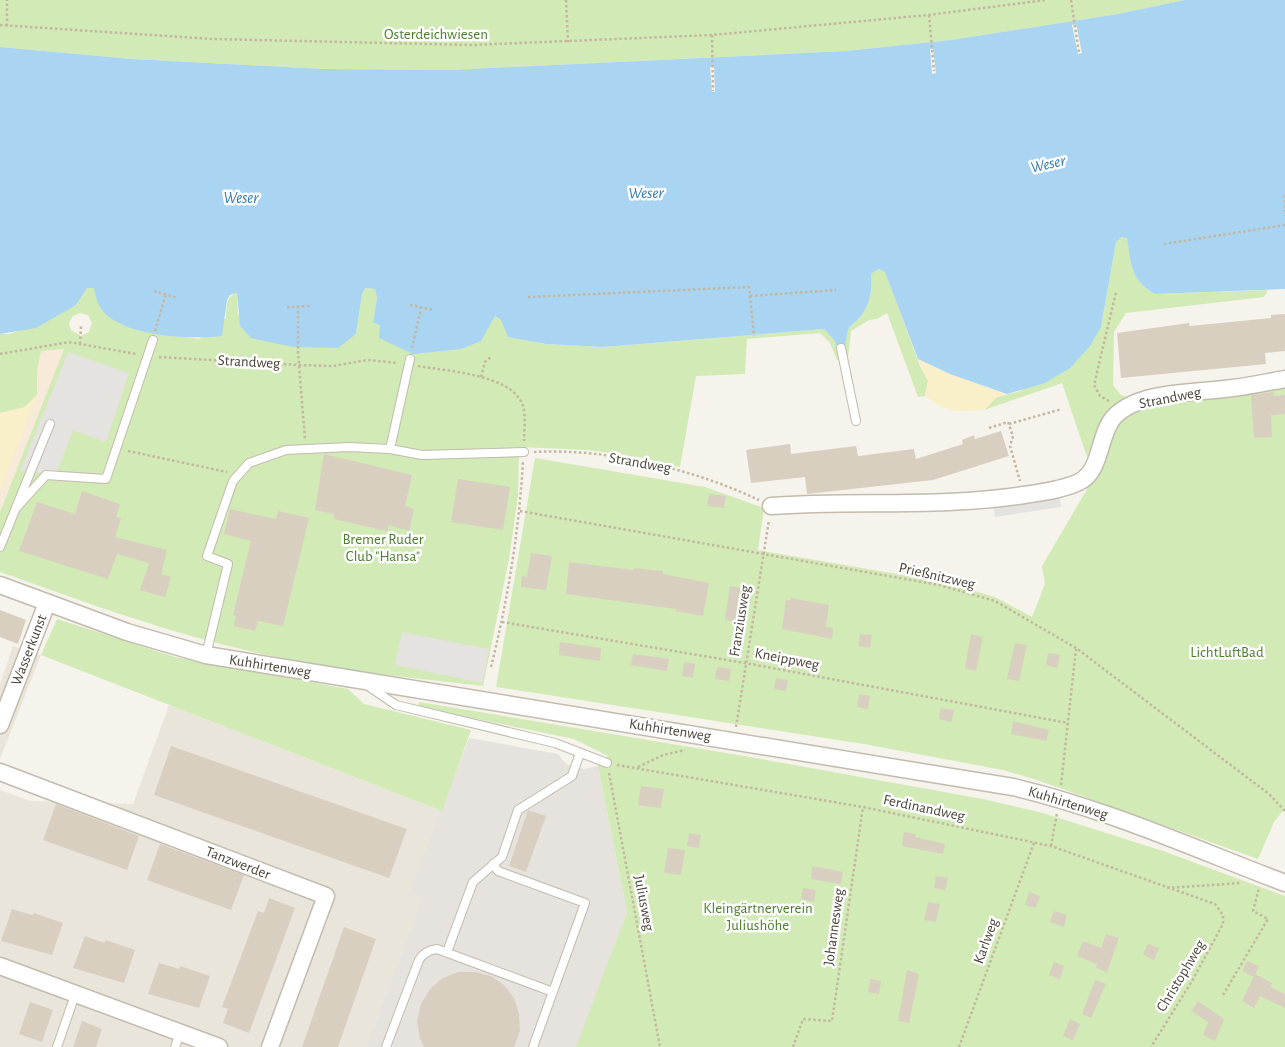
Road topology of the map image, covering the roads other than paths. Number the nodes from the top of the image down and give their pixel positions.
1 (152, 340) road end
2 (841, 348) dead end
3 (409, 362) road end
4 (1285, 379) edge
5 (856, 422) dead end
6 (50, 424) dead end
7 (390, 449) junction
8 (524, 452) road end
9 (771, 506) road end
10 (16, 507) junction
11 (0, 547) edge
12 (0, 585) edge
13 (47, 603) junction
14 (206, 655) junction
15 (362, 681) junction
16 (0, 725) edge
17 (580, 753) junction
18 (607, 763) road end
19 (0, 772) edge
20 (493, 864) junction
21 (1285, 883) edge
22 (447, 952) junction
23 (0, 966) edge
24 (553, 992) junction
25 (75, 995) junction
26 (178, 1040) edge
27 (57, 1047) edge
28 (220, 1047) edge
29 (270, 1047) edge
30 (386, 1047) edge
31 (533, 1047) edge

1 - 10 lane
2 - 5 lane
3 - 7 lane
4 - 9 street, Strandweg
6 - 10 lane
7 - 8 lane
7 - 14 lane
10 - 11 lane
12 - 13 street, Kuhhirtenweg
13 - 14 street, Kuhhirtenweg
13 - 16 street, Wasserkunst
14 - 15 street, Kuhhirtenweg
15 - 17 lane
15 - 21 street, Kuhhirtenweg
17 - 18 lane
17 - 20 lane
19 - 29 street, Tanzwerder
20 - 22 lane
20 - 24 lane
22 - 24 lane
22 - 30 lane
23 - 25 street
24 - 31 lane
25 - 26 street
25 - 27 lane
26 - 28 street

